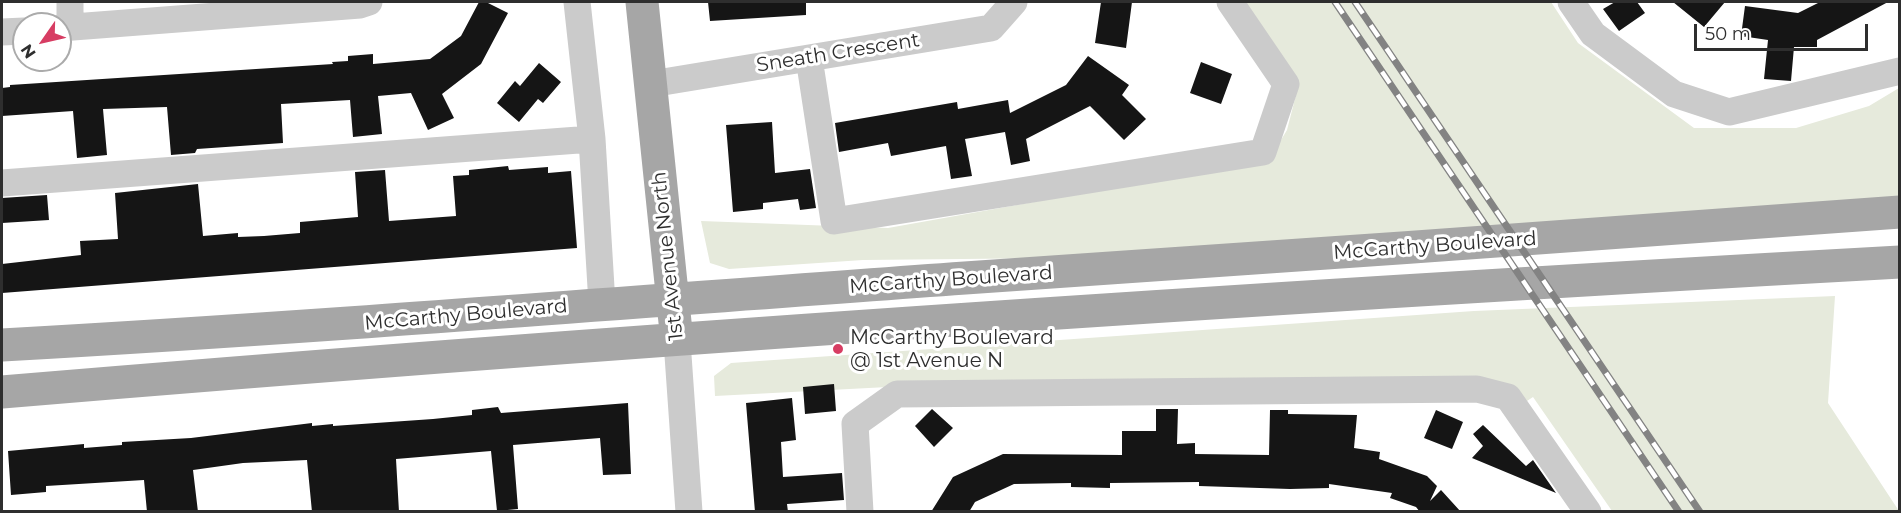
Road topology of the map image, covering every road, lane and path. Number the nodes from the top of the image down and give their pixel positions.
1 (369, 2) edge
2 (577, 2) edge
3 (642, 2) edge
4 (1014, 2) edge
5 (1230, 2) edge
6 (1571, 2) edge
7 (253, 8) edge
8 (72, 19) edge
9 (809, 58) junction
10 (1899, 71) edge
11 (651, 84) junction
12 (592, 139) junction
13 (2, 183) edge
14 (1899, 212) edge
15 (1899, 262) edge
16 (673, 300) junction
17 (602, 304) junction
18 (677, 341) junction
19 (2, 345) edge
20 (2, 392) edge
21 (689, 512) edge
22 (861, 512) edge
23 (1588, 512) edge

1 - 7 street
2 - 12 street
3 - 11 main road, 1st Avenue North
4 - 9 street, Sneath Crescent
5 - 9 street
6 - 10 street
7 - 8 street
9 - 11 street, Sneath Crescent
11 - 16 main road, 1st Avenue North
12 - 13 street
12 - 17 street
14 - 16 main road, McCarthy Boulevard
15 - 18 main road, McCarthy Boulevard
16 - 17 main road, McCarthy Boulevard
16 - 18 main road, 1st Avenue North
17 - 19 main road, McCarthy Boulevard
18 - 20 main road, McCarthy Boulevard
18 - 21 street, 1st Avenue North
22 - 23 street

